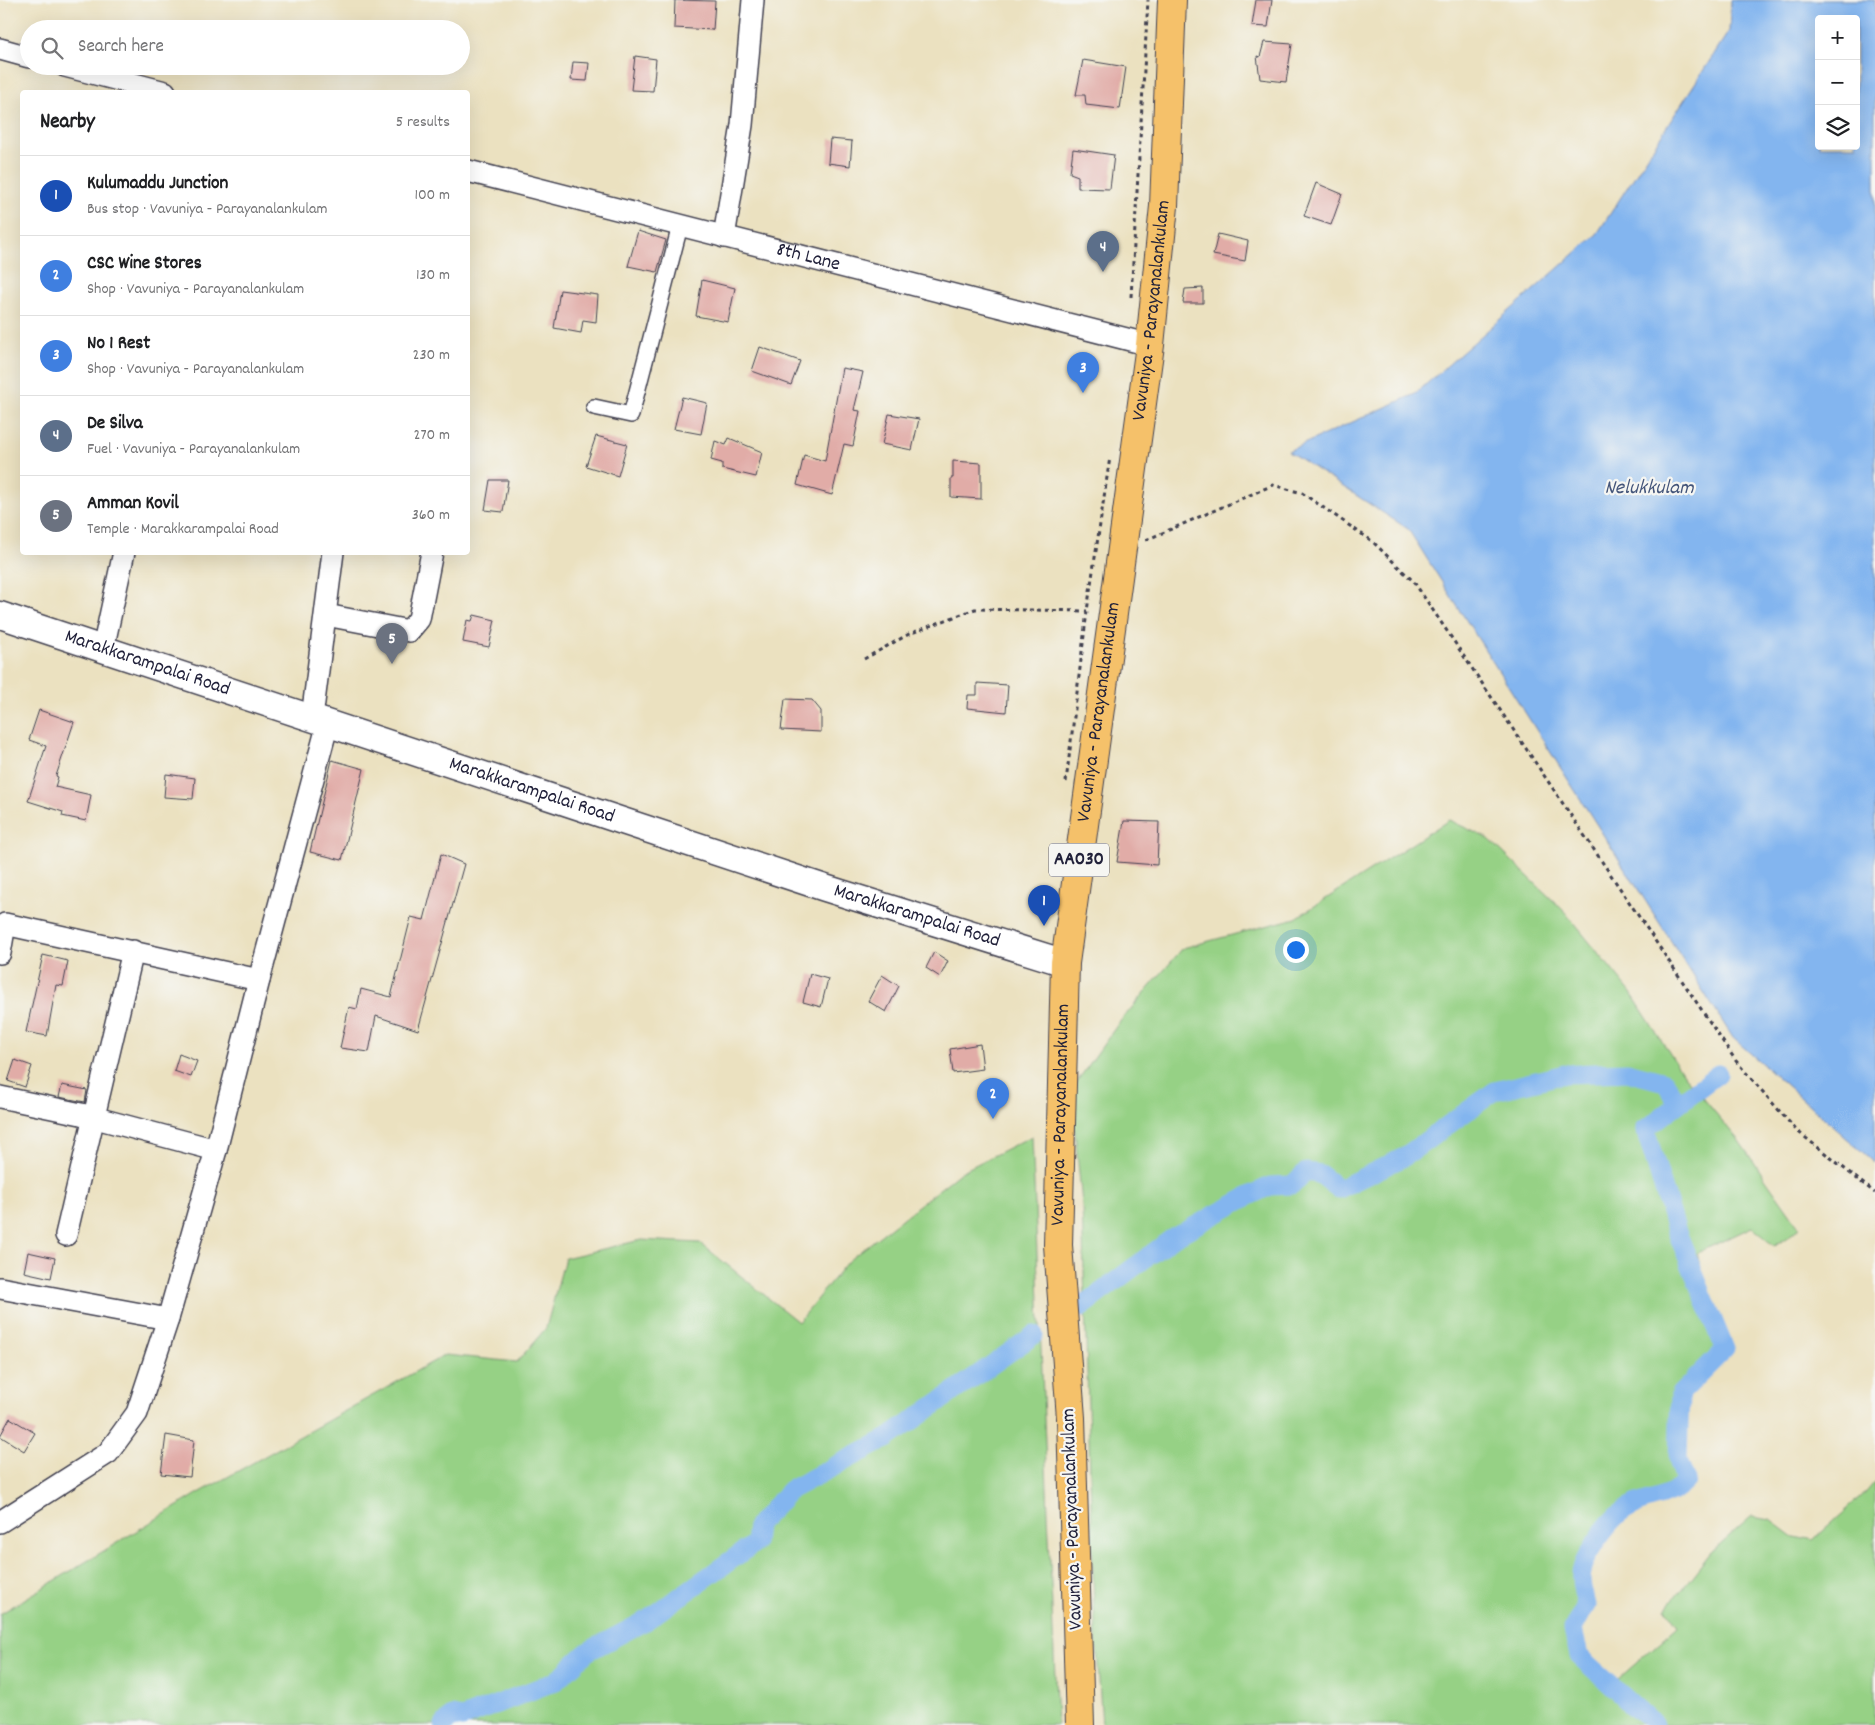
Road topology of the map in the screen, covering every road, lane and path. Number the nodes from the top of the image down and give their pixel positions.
1 (753, 0) edge
2 (1148, 0) edge
3 (1172, 0) edge
4 (0, 49) edge
5 (20, 55) edge
6 (100, 75) edge
7 (157, 90) edge
8 (470, 172) edge
9 (680, 226) junction
10 (724, 237) junction
11 (1130, 301) dead end
12 (1150, 345) junction
13 (594, 407) dead end
14 (1110, 456) dead end
15 (1122, 550) junction
16 (123, 555) edge
17 (333, 555) edge
18 (431, 555) edge
19 (1087, 611) junction
20 (0, 615) edge
21 (326, 615) junction
22 (103, 649) junction
23 (864, 659) dead end
24 (320, 721) junction
25 (1065, 789) dead end
26 (133, 951) junction
27 (0, 953) edge
28 (1065, 963) junction
29 (259, 980) junction
30 (0, 1097) edge
31 (93, 1118) junction
32 (216, 1150) junction
33 (1875, 1193) edge
34 (66, 1235) dead end
35 (0, 1288) edge
36 (168, 1318) junction
37 (0, 1522) edge
38 (1080, 1725) edge

1 - 10 street
2 - 11 path
3 - 12 highway, Vavuniya - Parayanalankulam / AA030
4 - 5 street
6 - 7 street
8 - 9 street, 8th Lane
9 - 10 street, 8th Lane
9 - 13 street
10 - 12 street, 8th Lane
12 - 15 highway, Vavuniya - Parayanalankulam / AA030
14 - 19 path
15 - 28 highway, Vavuniya - Parayanalankulam / AA030
15 - 33 path
16 - 22 street
17 - 21 street
18 - 21 street
19 - 23 path
19 - 25 path
20 - 22 street, Marakkarampalai Road
21 - 24 street
22 - 24 street, Marakkarampalai Road
24 - 28 street, Marakkarampalai Road
24 - 29 street
26 - 27 street
26 - 29 street
26 - 31 street
28 - 38 highway, Vavuniya - Parayanalankulam / AA030
29 - 32 street
30 - 31 street
31 - 32 street
31 - 34 street
32 - 36 street
35 - 36 street
36 - 37 street

